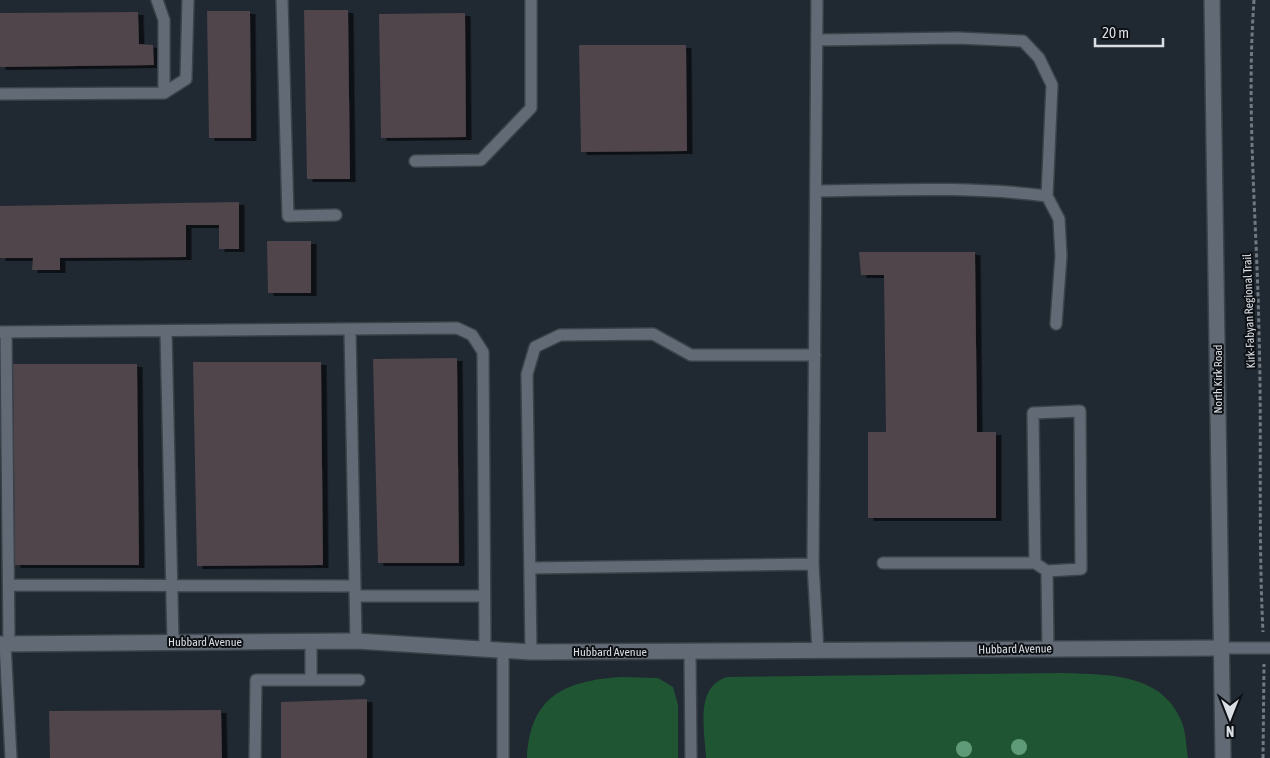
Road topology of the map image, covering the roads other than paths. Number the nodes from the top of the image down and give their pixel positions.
1 (157, 0) edge
2 (188, 0) edge
3 (282, 0) edge
4 (531, 0) edge
5 (817, 0) edge
6 (1212, 0) edge
7 (817, 40) junction
8 (164, 93) junction
9 (0, 94) edge
10 (415, 161) dead end
11 (816, 191) junction
12 (1047, 196) junction
13 (336, 215) dead end
14 (1056, 324) dead end
15 (350, 330) junction
16 (166, 331) junction
17 (3, 332) edge
18 (815, 355) junction
19 (883, 563) dead end
20 (1035, 563) junction
21 (813, 564) junction
22 (530, 568) junction
23 (1047, 571) junction
24 (9, 585) junction
25 (172, 585) junction
26 (355, 591) junction
27 (484, 596) junction
28 (311, 641) junction
29 (356, 641) junction
30 (173, 642) junction
31 (5, 644) edge
32 (484, 648) junction
33 (1048, 648) junction
34 (1220, 648) junction
35 (1270, 648) edge
36 (504, 649) junction
37 (818, 651) junction
38 (531, 652) junction
39 (690, 652) junction
40 (311, 680) junction
41 (359, 680) dead end
42 (11, 758) edge
43 (255, 758) edge
44 (504, 758) edge
45 (691, 758) edge
46 (1222, 758) edge

1 - 8 lane
2 - 8 lane
3 - 13 lane
4 - 10 lane
5 - 7 lane
6 - 34 street, North Kirk Road
7 - 11 lane
7 - 12 lane
8 - 9 lane
11 - 12 lane
11 - 18 lane
12 - 14 lane
15 - 16 lane
15 - 26 lane
15 - 27 lane
16 - 17 lane
16 - 25 lane
17 - 24 lane
18 - 21 lane
18 - 22 lane
19 - 20 lane
20 - 23 lane
20 - 23 lane
21 - 22 lane
21 - 37 lane
22 - 38 lane
23 - 33 lane
24 - 25 lane
24 - 31 lane
25 - 26 lane
25 - 30 lane
26 - 27 lane
26 - 29 lane
27 - 32 lane
28 - 29 street, Hubbard Avenue
28 - 30 street, Hubbard Avenue
28 - 40 lane
29 - 32 street, Hubbard Avenue
30 - 31 street, Hubbard Avenue
31 - 42 lane
32 - 36 street, Hubbard Avenue
33 - 34 street, Hubbard Avenue
33 - 37 street, Hubbard Avenue
34 - 35 lane
34 - 46 street, North Kirk Road
36 - 38 street, Hubbard Avenue
36 - 44 lane
37 - 39 street, Hubbard Avenue
38 - 39 street, Hubbard Avenue
39 - 45 lane
40 - 41 lane
40 - 43 lane

